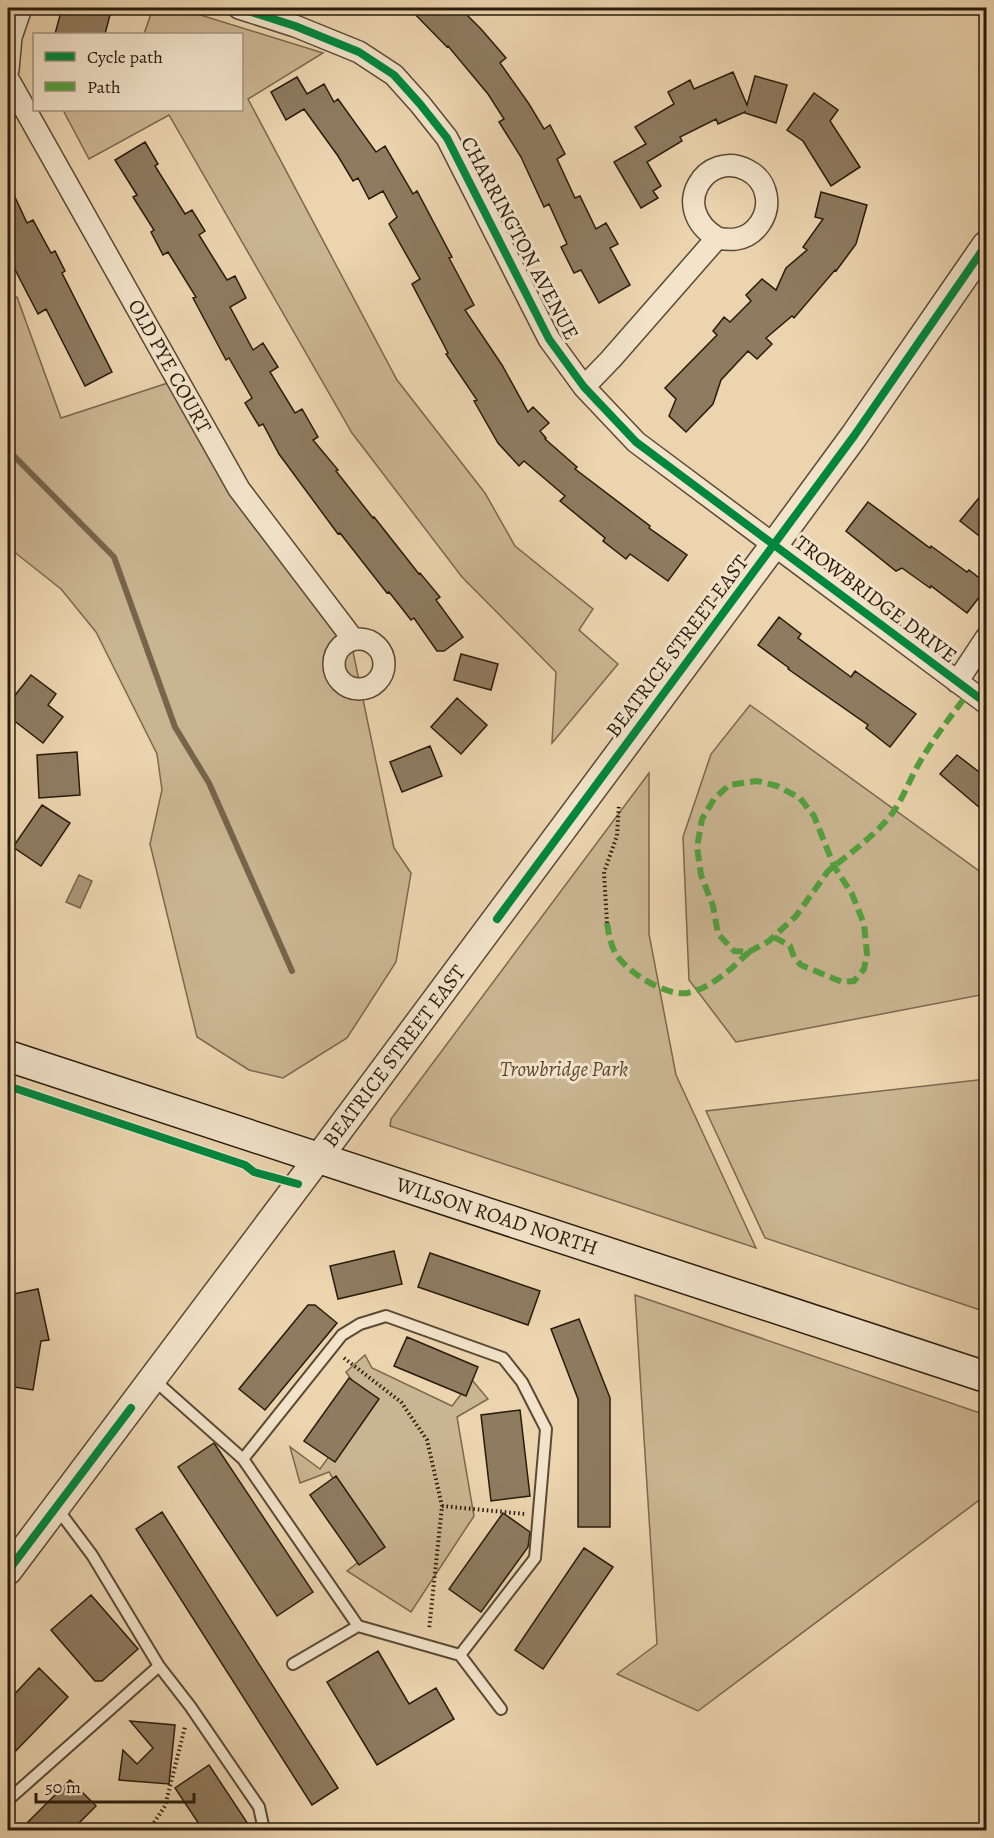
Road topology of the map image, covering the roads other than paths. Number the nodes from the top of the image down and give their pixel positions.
1 (21, 8) edge
2 (239, 8) edge
3 (8, 70) edge
4 (8, 79) edge
5 (717, 238) dead end
6 (987, 245) edge
7 (584, 387) junction
8 (774, 545) junction
9 (987, 638) edge
10 (353, 639) dead end
11 (957, 682) junction
12 (987, 703) edge
13 (8, 1056) edge
14 (319, 1157) junction
15 (987, 1377) edge
16 (153, 1379) junction
17 (243, 1459) junction
18 (56, 1507) junction
19 (8, 1571) edge
20 (358, 1626) junction
21 (460, 1655) junction
22 (293, 1664) dead end
23 (159, 1666) junction
24 (501, 1709) dead end
25 (8, 1800) edge
26 (264, 1830) edge

1 - 3 street
2 - 7 street, CHARRINGTON AVENUE
4 - 10 street, OLD PYE COURT
5 - 7 street
6 - 8 street, BEATRICE STREET EAST
7 - 8 street, CHARRINGTON AVENUE
8 - 11 street, TROWBRIDGE DRIVE
8 - 14 street, BEATRICE STREET EAST
9 - 11 street
11 - 12 street, TROWBRIDGE DRIVE
13 - 14 main road, WILSON ROAD NORTH
14 - 15 main road, WILSON ROAD NORTH
14 - 16 street, BEATRICE STREET EAST
16 - 17 lane
16 - 18 street, BEATRICE STREET EAST
17 - 20 lane
17 - 21 lane
18 - 19 street, BEATRICE STREET EAST
18 - 23 lane
20 - 21 lane
20 - 22 lane
21 - 24 lane
23 - 25 lane
23 - 26 lane

